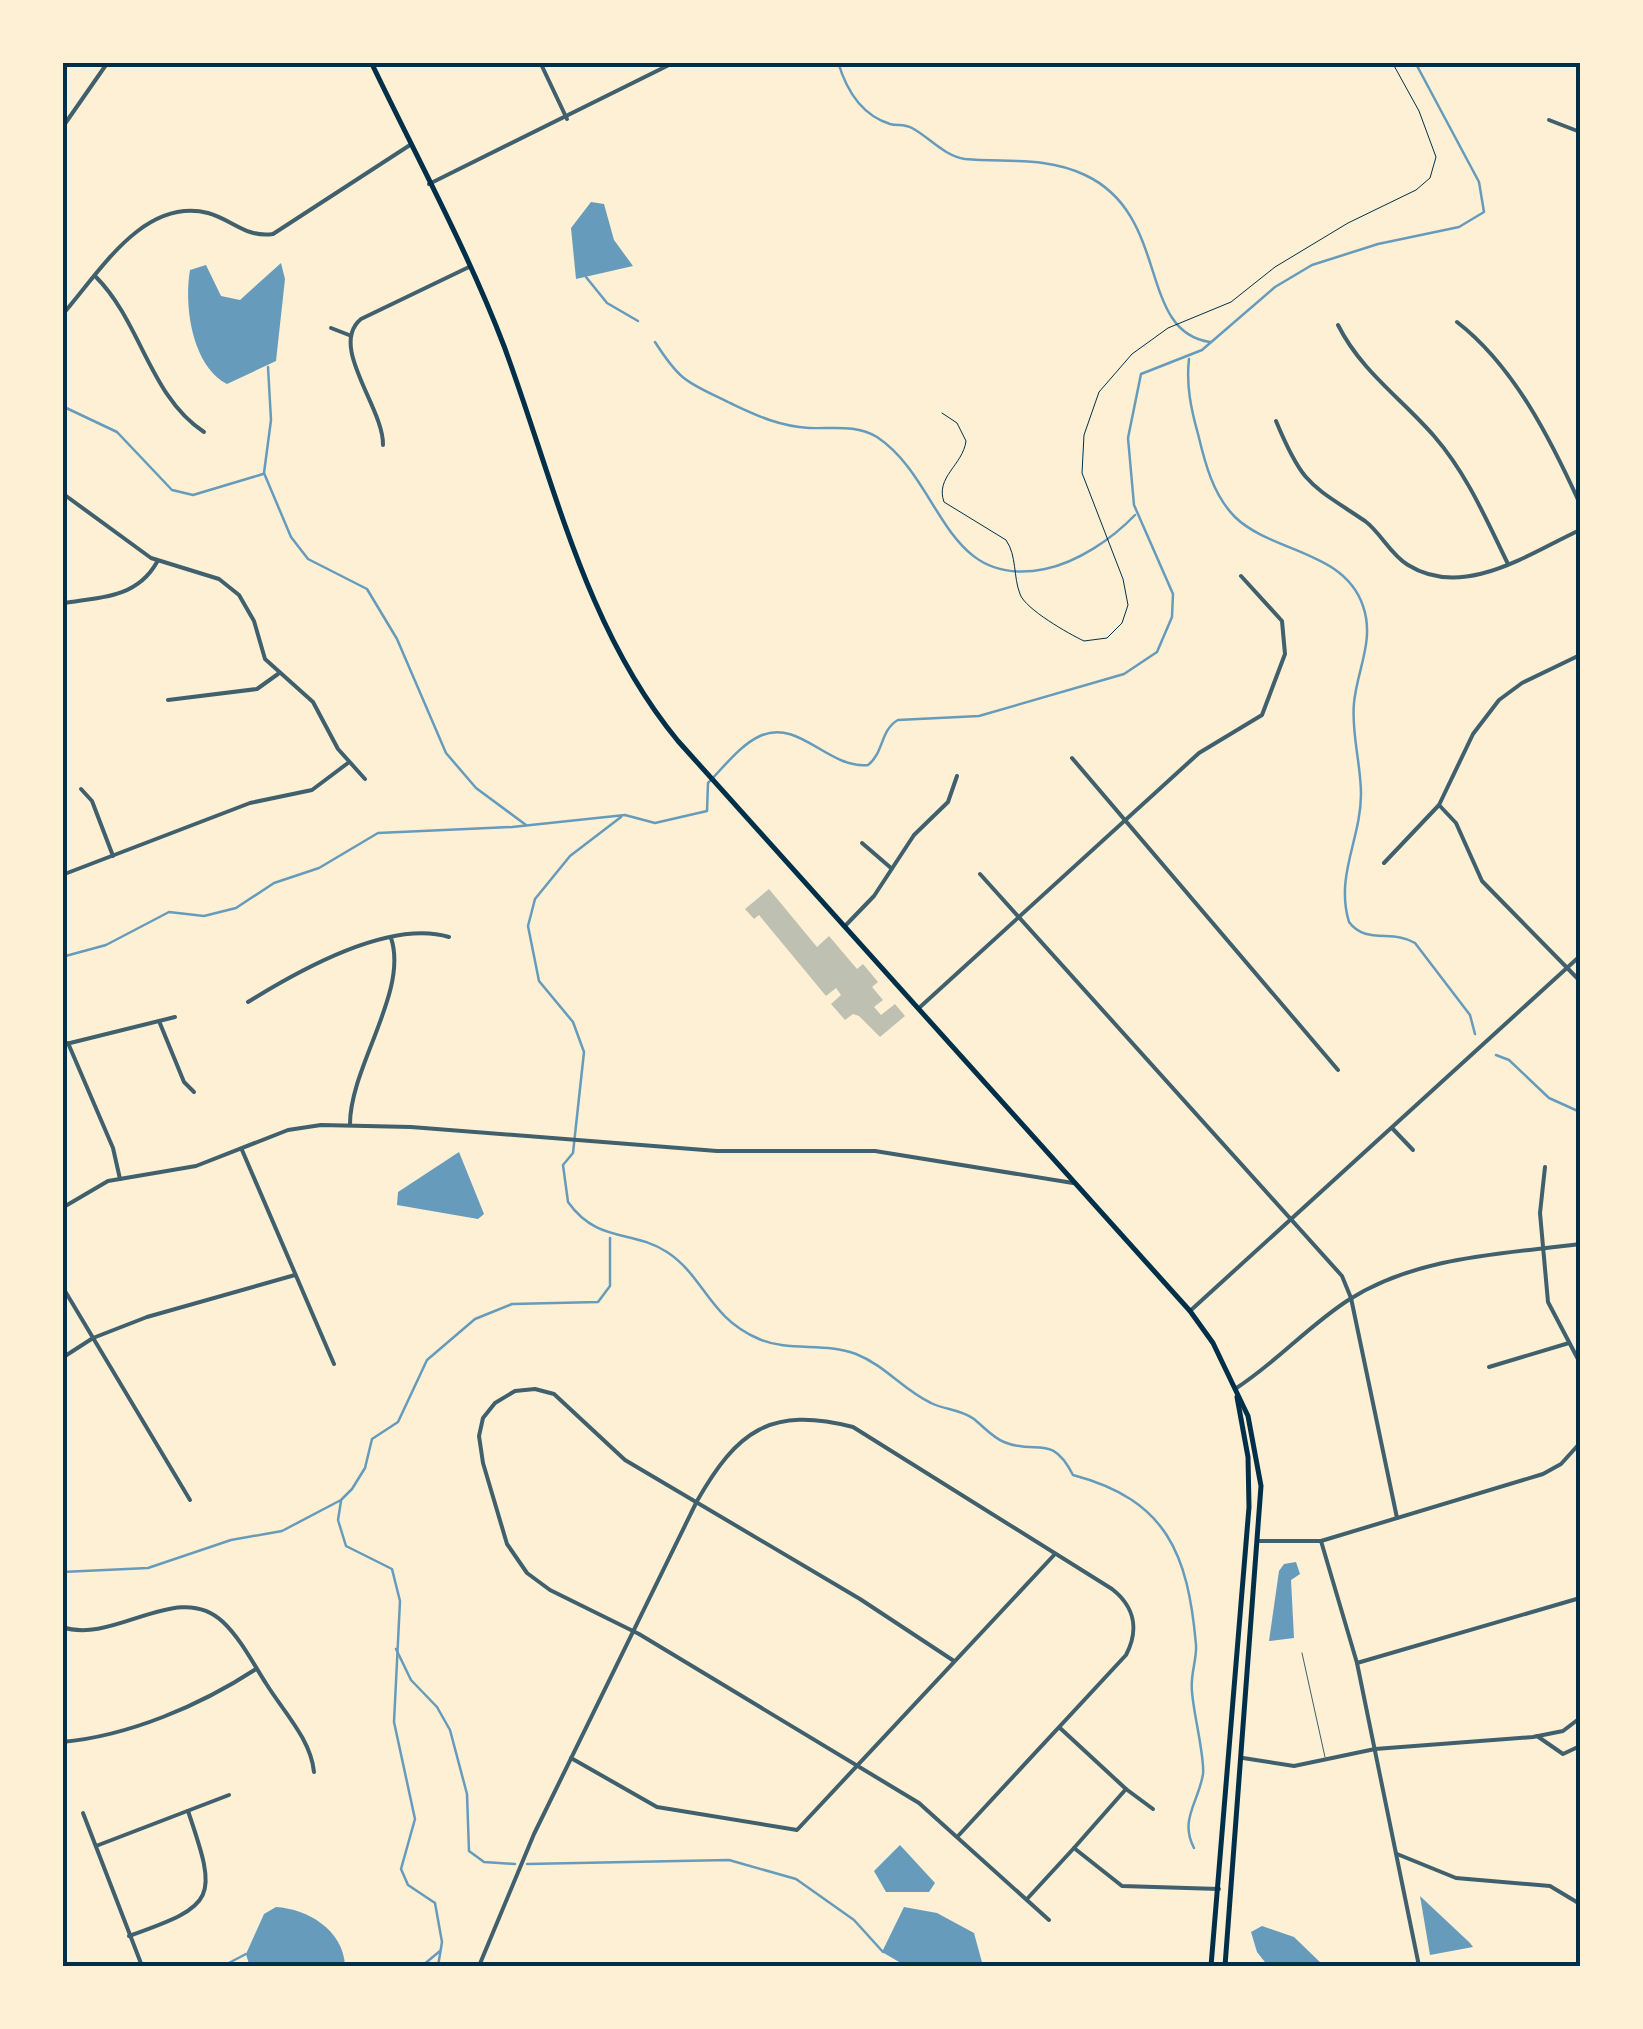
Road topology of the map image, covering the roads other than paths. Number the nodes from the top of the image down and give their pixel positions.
1 (108, 62) edge
2 (371, 62) edge
3 (540, 62) edge
4 (675, 62) edge
5 (567, 119) junction
6 (1549, 120) dead end
7 (62, 128) edge
8 (1580, 132) edge
9 (410, 145) junction
10 (430, 184) junction
11 (469, 267) junction
12 (96, 277) junction
13 (62, 315) edge
14 (1457, 322) dead end
15 (1338, 325) dead end
16 (330, 328) dead end
17 (349, 335) junction
18 (1276, 421) dead end
19 (204, 432) dead end
20 (383, 444) dead end
21 (62, 493) edge
22 (1580, 504) edge
23 (1580, 530) edge
24 (157, 562) junction
25 (1508, 564) junction
26 (1241, 576) dead end
27 (62, 602) edge
28 (1580, 655) edge
29 (278, 674) junction
30 (168, 700) dead end
31 (1072, 758) dead end
32 (348, 763) junction
33 (957, 776) dead end
34 (364, 778) dead end
35 (81, 789) dead end
36 (1439, 805) junction
37 (1126, 818) junction
38 (862, 843) dead end
39 (113, 856) junction
40 (1384, 863) dead end
41 (892, 868) junction
42 (980, 874) dead end
43 (62, 876) edge
44 (1019, 915) junction
45 (845, 926) junction
46 (449, 937) dead end
47 (390, 938) junction
48 (1580, 956) edge
49 (1568, 968) junction
50 (1580, 981) edge
51 (248, 1002) dead end
52 (919, 1008) junction
53 (175, 1017) dead end
54 (158, 1021) junction
55 (65, 1044) edge
56 (1338, 1070) dead end
57 (194, 1092) dead end
58 (350, 1124) junction
59 (1392, 1128) junction
60 (242, 1150) junction
61 (1413, 1150) dead end
62 (1546, 1167) dead end
63 (120, 1178) junction
64 (1077, 1184) junction
65 (62, 1208) edge
66 (1292, 1219) junction
67 (1580, 1244) edge
68 (1542, 1249) junction
69 (295, 1275) junction
70 (62, 1286) edge
71 (1352, 1298) junction
72 (1190, 1311) junction
73 (92, 1338) junction
74 (1568, 1343) junction
75 (62, 1358) edge
76 (1580, 1363) edge
77 (334, 1364) dead end
78 (1489, 1367) dead end
79 (1235, 1389) junction
80 (1580, 1443) edge
81 (190, 1500) dead end
82 (697, 1500) junction
83 (1397, 1518) junction
84 (1259, 1541) junction
85 (1321, 1541) junction
86 (1056, 1553) junction
87 (1580, 1598) edge
88 (62, 1627) edge
89 (632, 1630) junction
90 (1302, 1653) dead end
91 (954, 1661) junction
92 (1356, 1663) junction
93 (256, 1669) junction
94 (1580, 1718) edge
95 (1574, 1724) junction
96 (1060, 1728) junction
97 (1537, 1736) junction
98 (1580, 1738) edge
99 (62, 1742) edge
100 (1374, 1748) junction
101 (571, 1758) junction
102 (1243, 1758) junction
103 (1326, 1759) junction
104 (858, 1767) junction
105 (314, 1772) dead end
106 (1126, 1789) junction
107 (229, 1795) dead end
108 (1153, 1809) dead end
109 (188, 1812) junction
110 (83, 1813) dead end
111 (958, 1836) junction
112 (96, 1846) junction
113 (1074, 1848) junction
114 (1396, 1854) junction
115 (1219, 1890) junction
116 (1027, 1900) junction
117 (1580, 1904) edge
118 (1050, 1920) dead end
119 (129, 1936) junction
120 (142, 1966) edge
121 (479, 1966) edge
122 (1211, 1966) edge
123 (1225, 1966) edge
124 (1419, 1966) edge

1 - 7 street
2 - 9 main road
3 - 5 street
4 - 5 street
5 - 10 street
6 - 8 street
9 - 10 main road
9 - 12 street
10 - 11 main road
11 - 17 street
11 - 45 main road
12 - 13 street
12 - 19 street
14 - 22 street
15 - 25 street
16 - 17 street
17 - 20 street
18 - 25 street
21 - 24 street
23 - 25 street
24 - 27 street
24 - 29 street
26 - 37 street
28 - 36 street
29 - 30 street
29 - 32 street
31 - 37 street
32 - 34 street
32 - 39 street
33 - 41 street
35 - 39 street
36 - 40 street
36 - 49 street
37 - 44 street
37 - 56 street
38 - 41 street
39 - 43 street
41 - 45 street
42 - 44 street
44 - 52 street
44 - 66 street
45 - 52 main road
46 - 47 street
47 - 51 street
47 - 58 street
48 - 49 street
49 - 50 street
49 - 59 street
52 - 64 main road
53 - 54 street
54 - 55 street
54 - 57 street
55 - 63 street
58 - 60 street
58 - 64 street
59 - 61 street
59 - 66 street
60 - 63 street
60 - 69 street
62 - 68 street
63 - 65 street
64 - 72 main road
66 - 71 street
66 - 72 street
67 - 68 street
68 - 71 street
68 - 74 street
69 - 73 street
69 - 77 street
70 - 73 street
71 - 79 street
71 - 83 street
72 - 79 main road
73 - 75 street
73 - 81 street
74 - 76 street
74 - 78 street
79 - 84 main road
79 - 115 main road
80 - 83 street
82 - 86 street
82 - 89 street
82 - 89 street
82 - 91 street
83 - 85 street
84 - 85 street
84 - 102 main road
85 - 92 street
86 - 91 street
86 - 96 street
87 - 92 street
88 - 93 street
89 - 101 street
89 - 104 street
90 - 103 lane
91 - 104 street
92 - 100 street
93 - 99 street
93 - 105 street
94 - 95 street
95 - 97 street
95 - 98 street
96 - 106 street
96 - 111 street
97 - 98 street
97 - 100 street
100 - 103 street
100 - 114 street
101 - 104 street
101 - 121 street
102 - 103 street
102 - 123 main road
104 - 111 street
106 - 108 street
106 - 113 street
107 - 109 street
109 - 112 street
109 - 119 street
110 - 112 street
111 - 116 street
112 - 119 street
113 - 115 street
113 - 116 street
114 - 117 street
114 - 124 street
115 - 122 main road
116 - 118 street
119 - 120 street

